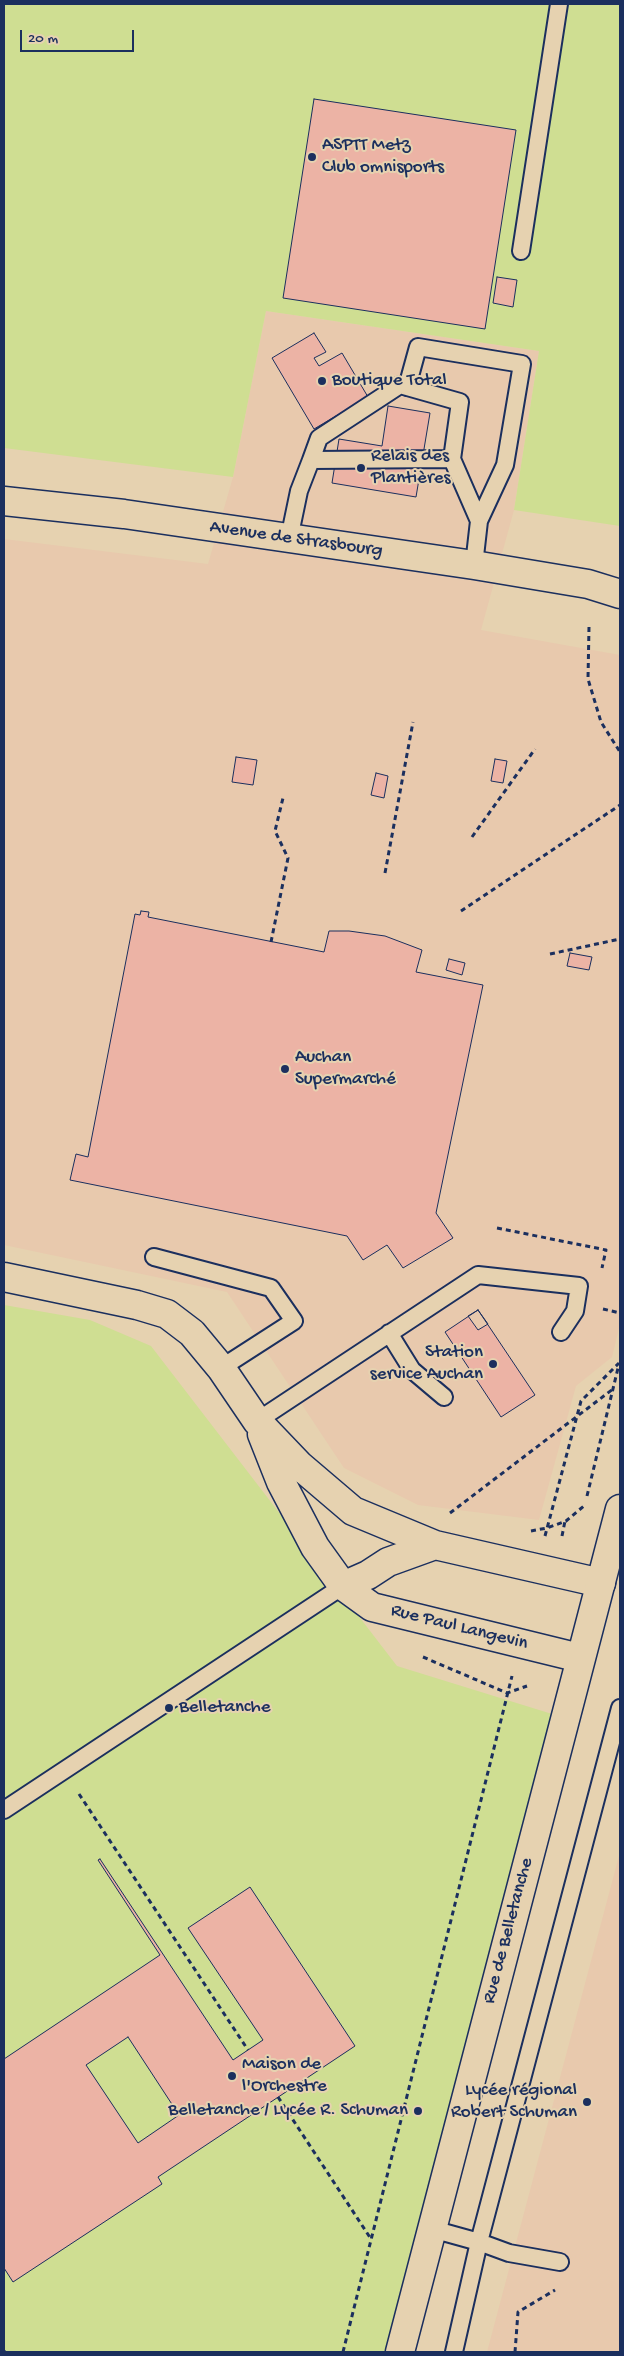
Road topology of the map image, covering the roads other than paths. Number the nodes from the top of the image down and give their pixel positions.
1 (559, 4) edge
2 (520, 251) dead end
3 (407, 387) junction
4 (452, 459) junction
5 (311, 460) junction
6 (4, 501) edge
7 (479, 521) junction
8 (289, 539) junction
9 (474, 565) junction
10 (620, 582) edge
11 (588, 584) junction
12 (620, 594) edge
13 (154, 1257) dead end
14 (4, 1277) edge
15 (561, 1332) dead end
16 (389, 1333) junction
17 (221, 1368) junction
18 (444, 1397) dead end
19 (257, 1421) junction
20 (620, 1509) edge
21 (435, 1546) junction
22 (601, 1583) junction
23 (343, 1586) junction
24 (580, 1658) junction
25 (620, 1708) edge
26 (4, 1810) edge
27 (432, 2229) junction
28 (479, 2242) junction
29 (560, 2262) dead end
30 (400, 2352) edge
31 (454, 2352) edge

1 - 2 lane
3 - 4 lane
3 - 5 lane
3 - 7 lane
4 - 5 lane
4 - 7 lane
5 - 8 lane
6 - 8 street, Avenue de Strasbourg
7 - 9 lane
8 - 9 street, Avenue de Strasbourg
9 - 11 street, Avenue de Strasbourg
10 - 11 street, Avenue de Strasbourg
11 - 12 street, Avenue de Strasbourg
13 - 17 lane
14 - 17 street, Rue Paul Langevin
15 - 16 lane
16 - 18 lane
16 - 19 lane
17 - 19 street, Rue Paul Langevin
19 - 21 street, Rue Paul Langevin
19 - 23 street, Rue Paul Langevin
20 - 22 street, Rue de Belletanche
21 - 22 street, Rue Paul Langevin
21 - 23 street
22 - 24 street, Rue de Belletanche
23 - 24 street, Rue Paul Langevin
23 - 26 lane
24 - 27 street, Rue de Belletanche
25 - 28 lane
27 - 28 lane
27 - 30 street, Rue de Belletanche
28 - 29 lane
28 - 31 lane

